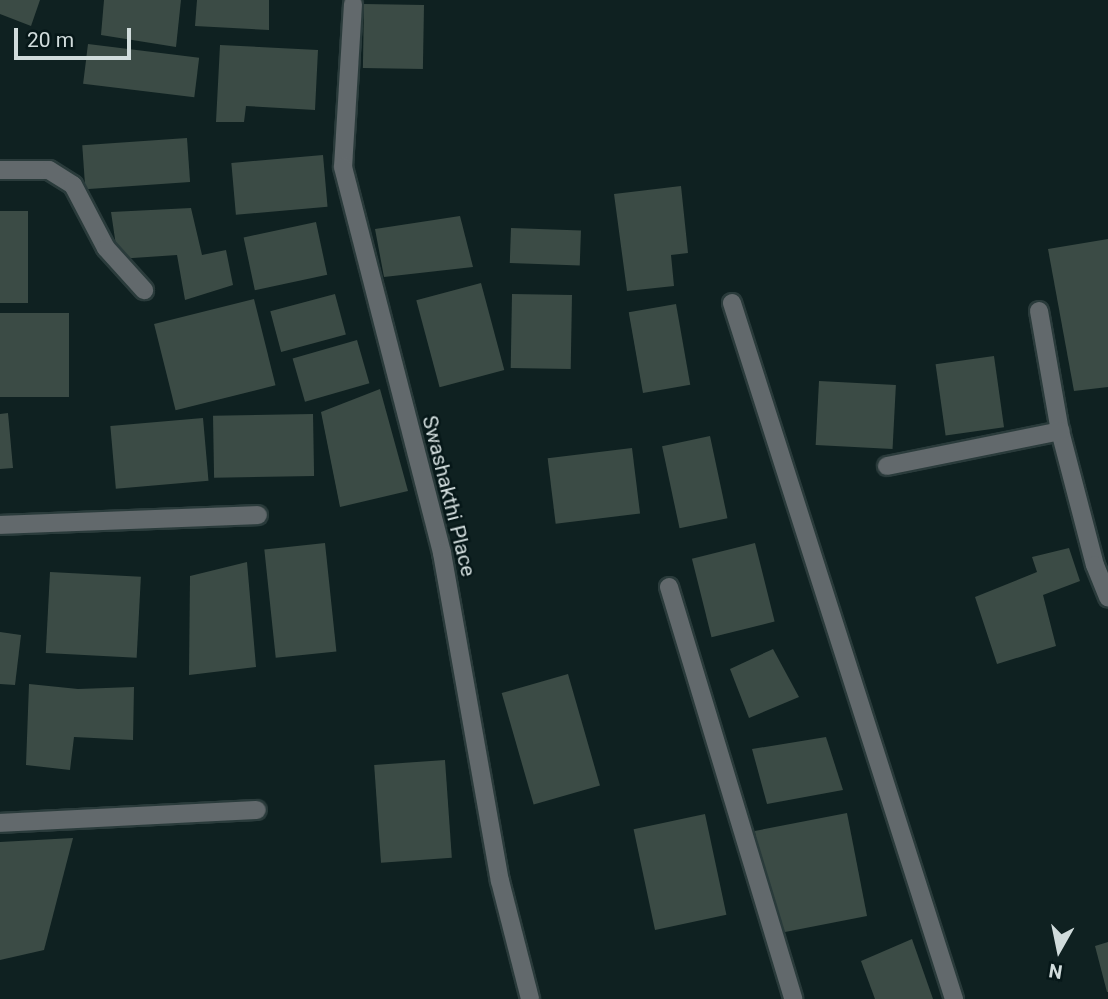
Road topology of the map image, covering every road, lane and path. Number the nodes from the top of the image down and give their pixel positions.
1 (353, 4) dead end
2 (0, 170) edge
3 (144, 290) dead end
4 (732, 303) dead end
5 (1039, 311) dead end
6 (1060, 431) junction
7 (887, 466) dead end
8 (258, 515) dead end
9 (0, 525) edge
10 (669, 587) dead end
11 (1108, 598) edge
12 (257, 810) dead end
13 (0, 823) edge
14 (530, 999) edge
15 (793, 999) edge
16 (954, 999) edge

1 - 14 street, Swashakthi Place
2 - 3 street
4 - 16 street
5 - 6 street
6 - 7 street
6 - 11 street
8 - 9 street
10 - 15 street
12 - 13 street

